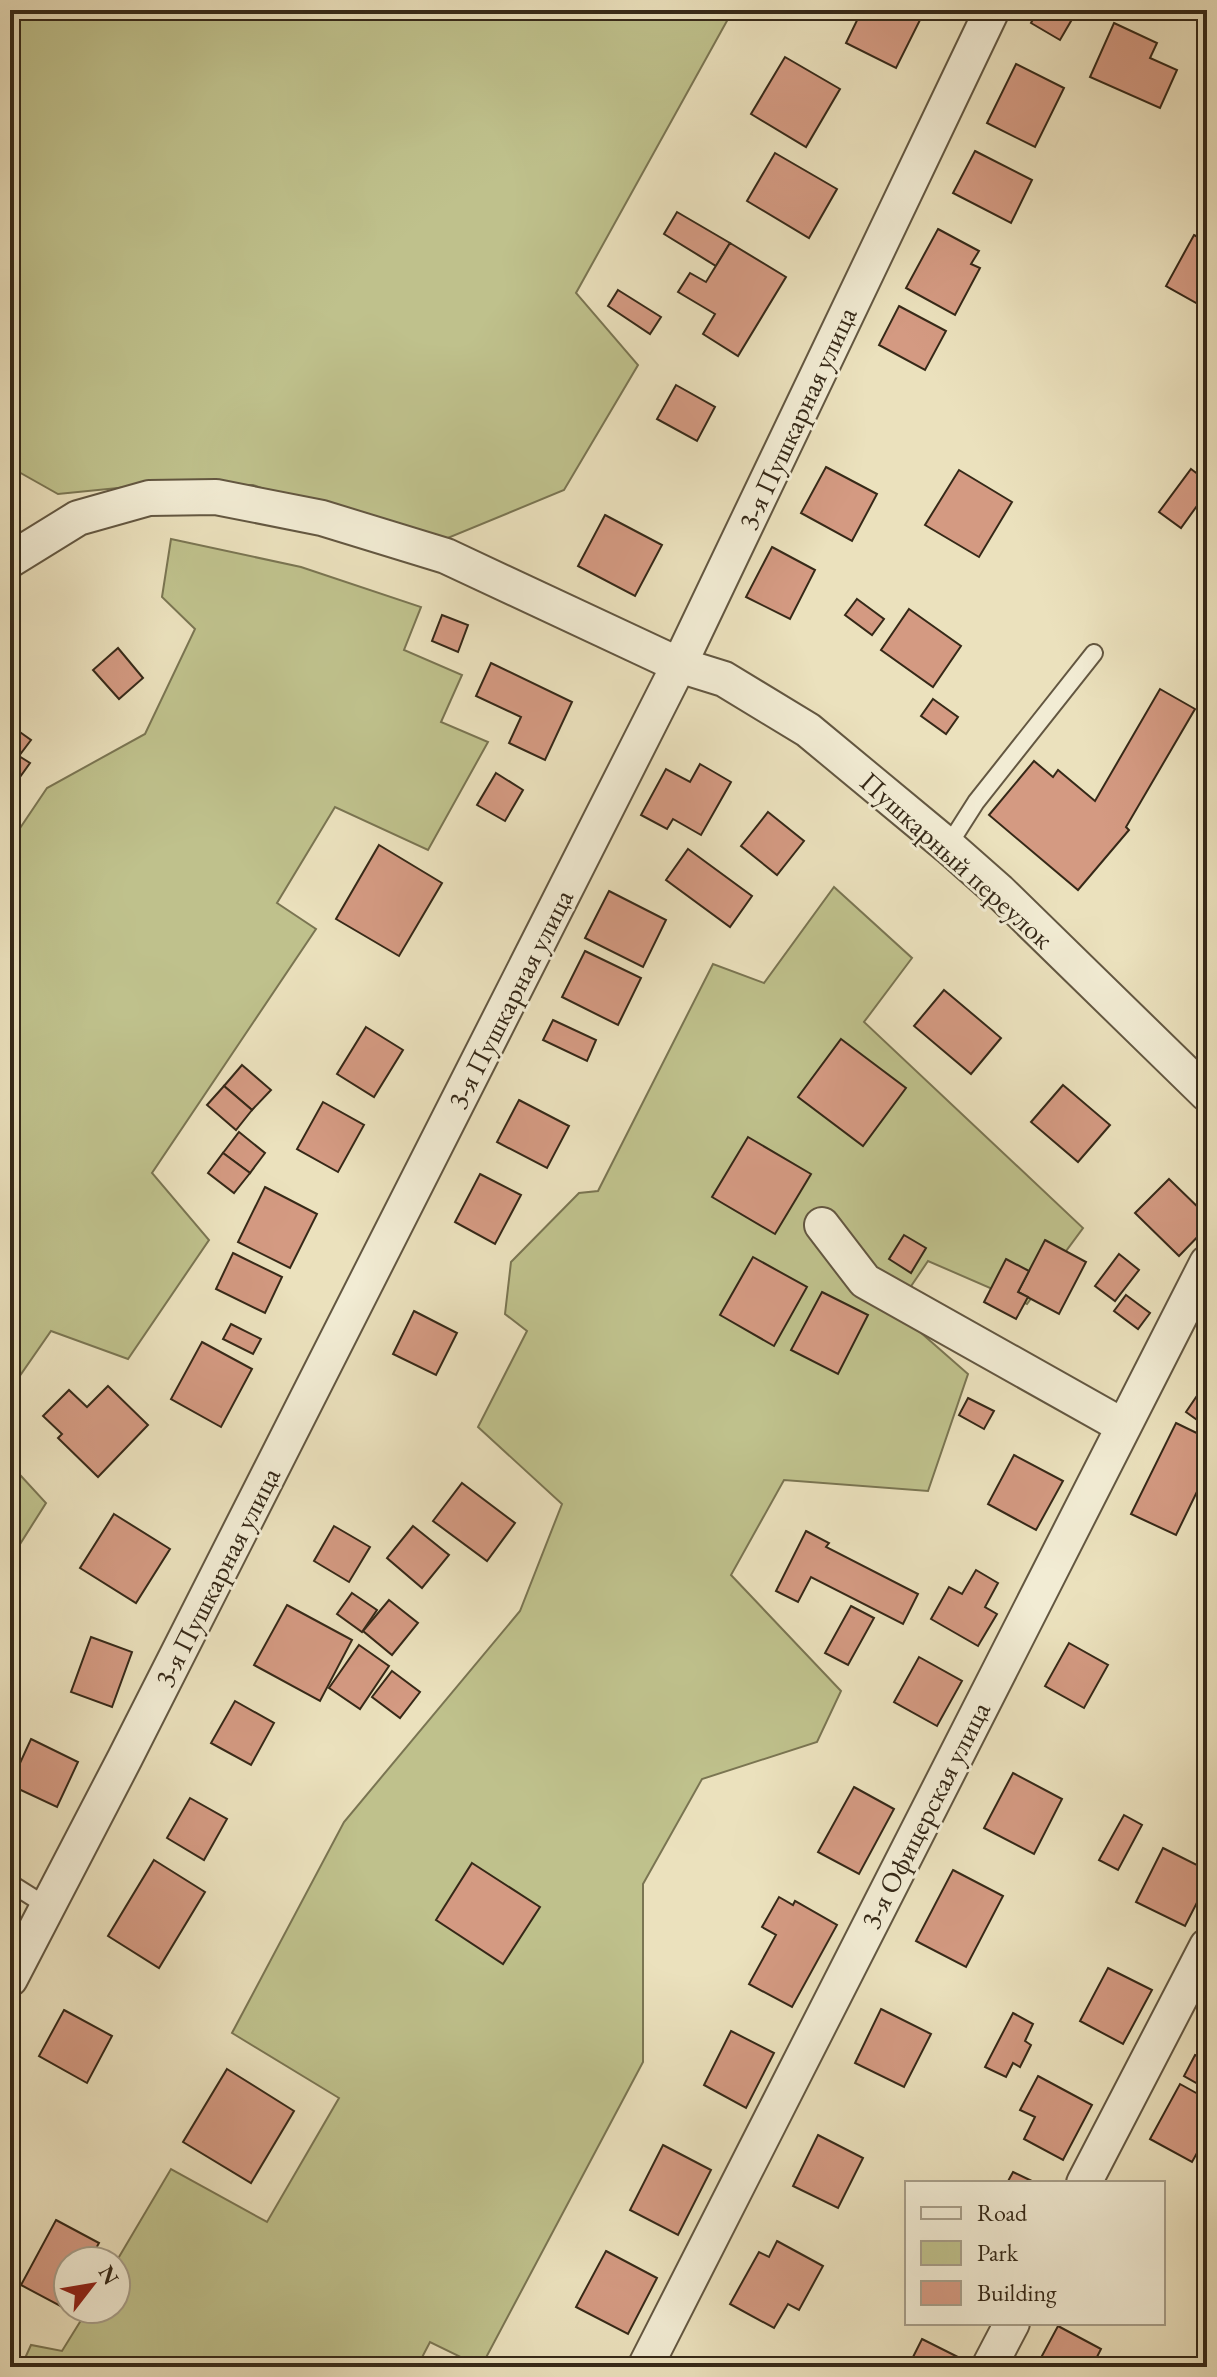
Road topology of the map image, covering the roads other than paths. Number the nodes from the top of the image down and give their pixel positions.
1 (992, 10) edge
2 (10, 560) edge
3 (1094, 653) dead end
4 (679, 665) junction
5 (948, 846) junction
6 (1207, 1094) edge
7 (822, 1225) dead end
8 (1207, 1263) edge
9 (1123, 1426) junction
10 (10, 1883) edge
11 (48, 1907) junction
12 (1207, 1946) edge
13 (10, 1979) edge
14 (1085, 2181) edge
15 (1011, 2325) edge
16 (645, 2367) edge
17 (989, 2367) edge

1 - 4 street, 3-я Пушкарная улица
2 - 4 street, Пушкарный переулок
3 - 5 lane
4 - 5 street, Пушкарный переулок
4 - 11 street, 3-я Пушкарная улица
5 - 6 street, Пушкарный переулок
7 - 9 street
8 - 9 street, 3-я Офицерская улица
9 - 16 street, 3-я Офицерская улица
10 - 11 lane
11 - 13 street, 3-я Пушкарная улица
12 - 14 street
15 - 17 street

